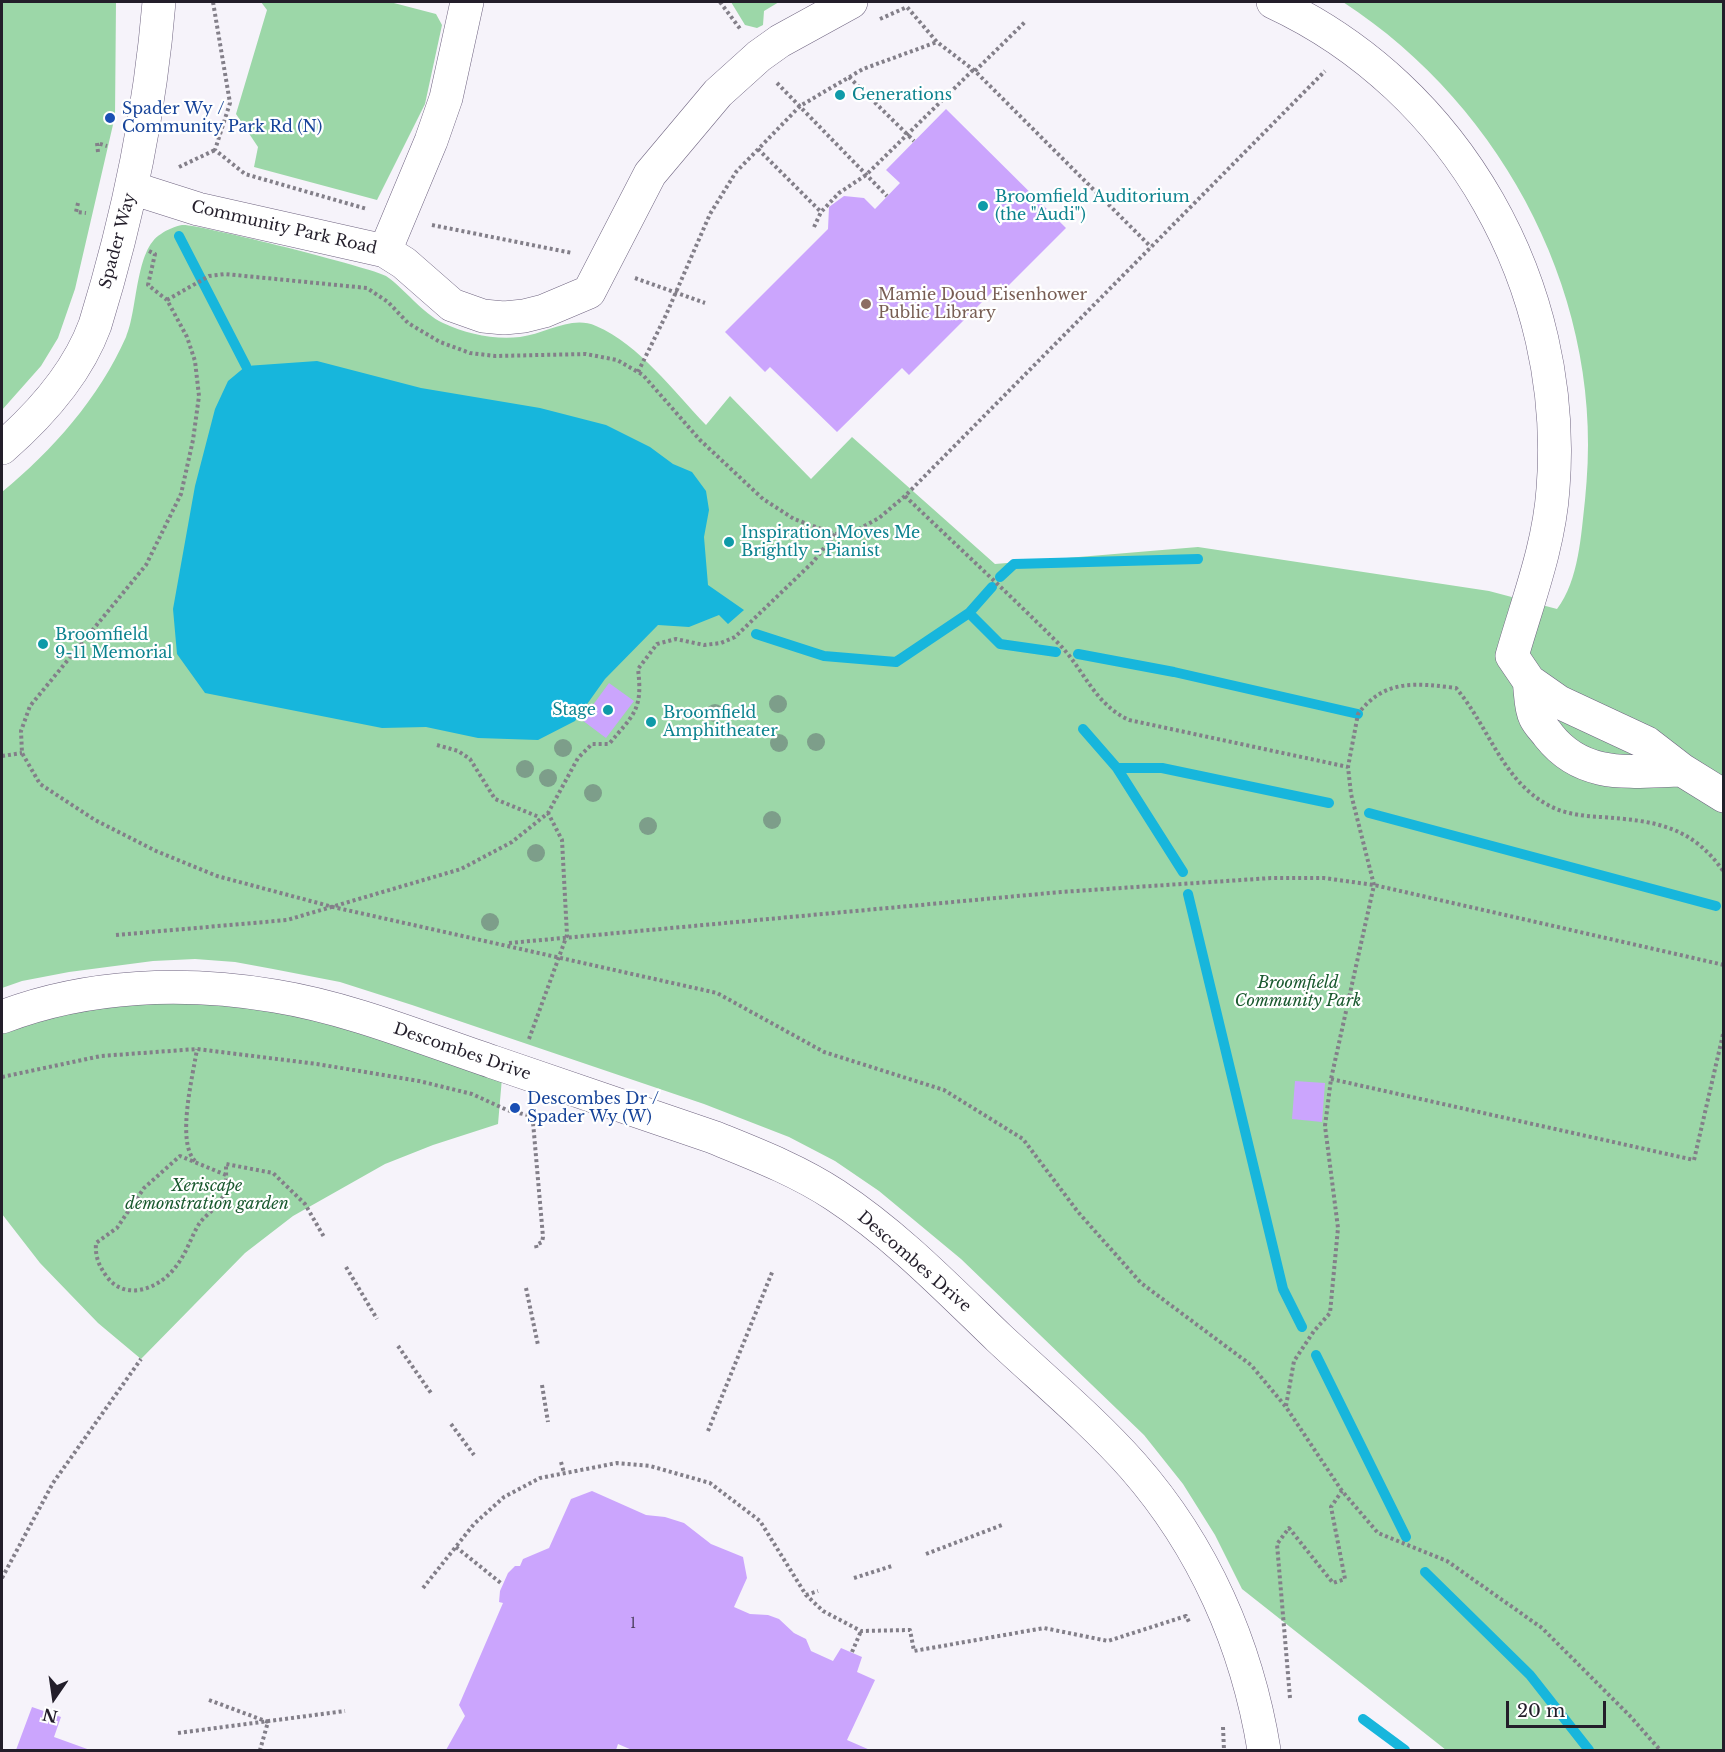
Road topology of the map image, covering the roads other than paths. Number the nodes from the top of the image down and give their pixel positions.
1 (159, 2) edge
2 (467, 2) edge
3 (850, 2) edge
4 (1273, 2) edge
5 (132, 188) junction
6 (384, 251) junction
7 (2, 448) edge
8 (1529, 681) junction
9 (1682, 770) junction
10 (1724, 796) edge
11 (2, 1017) edge
12 (1264, 1750) edge

1 - 5 street, Spader Way
2 - 6 street
3 - 6 street, Community Park Road
4 - 8 street
5 - 6 street, Community Park Road
5 - 7 street, Spader Way
8 - 9 street
8 - 9 street
9 - 10 street
11 - 12 street, Descombes Drive

